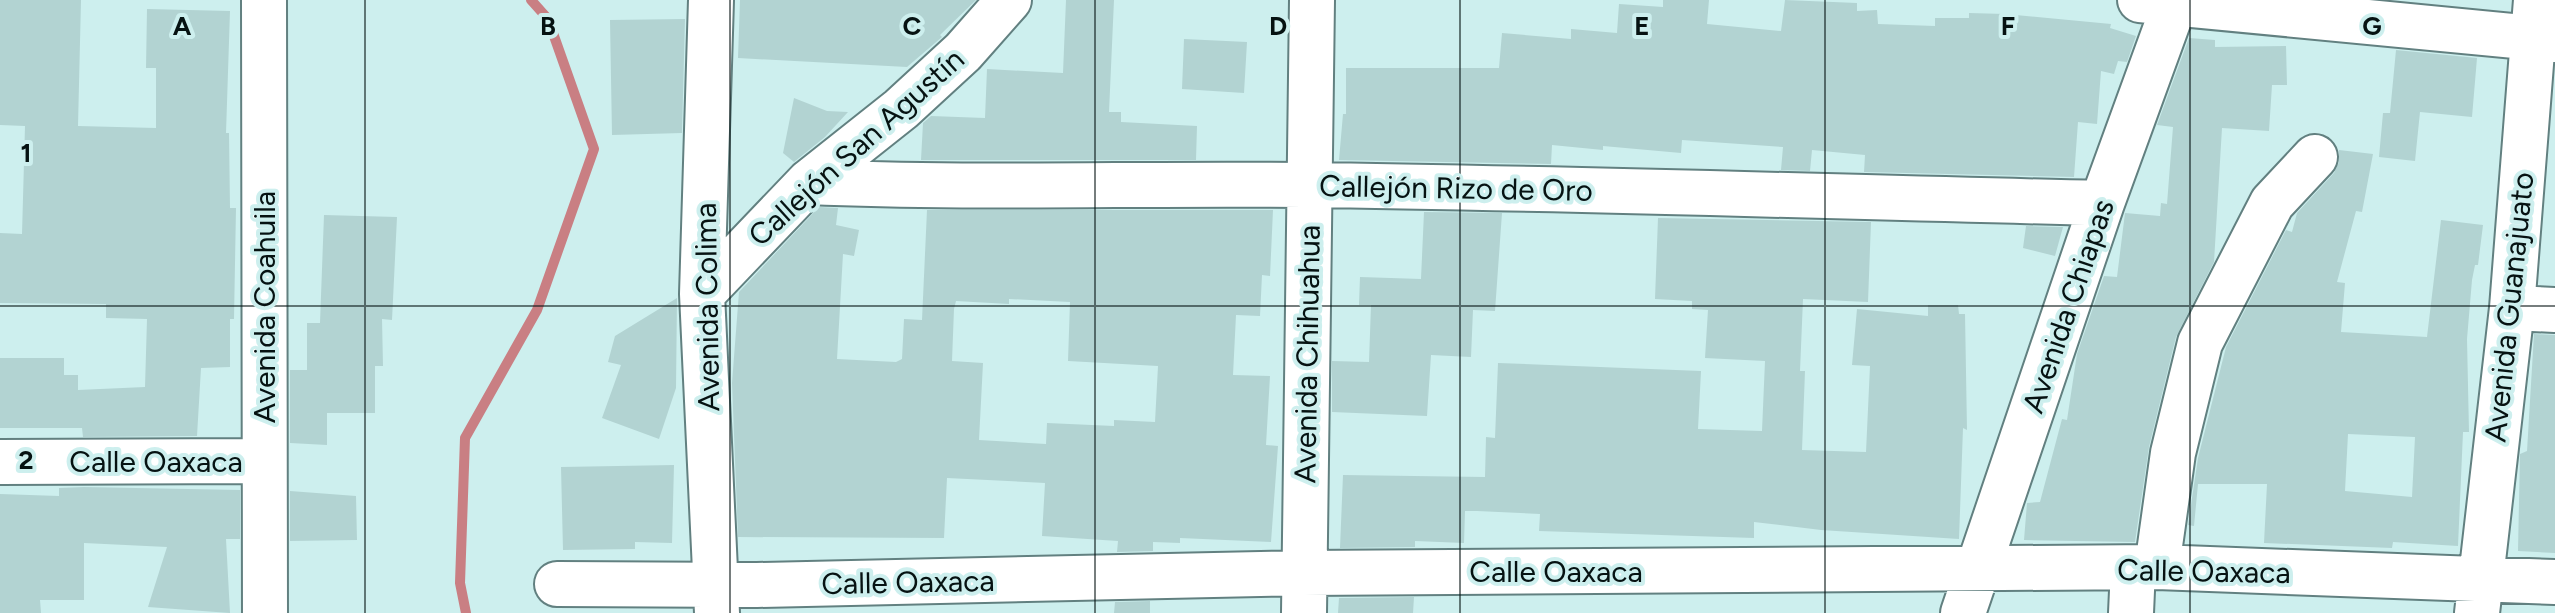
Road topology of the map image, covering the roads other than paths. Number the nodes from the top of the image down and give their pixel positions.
1 (264, 0) edge
2 (711, 0) edge
3 (1009, 0) edge
4 (1312, 0) edge
5 (2164, 1) edge
6 (2541, 26) edge
7 (2315, 157) dead end
8 (809, 182) junction
9 (1310, 185) junction
10 (2102, 203) junction
11 (702, 294) junction
12 (2512, 308) junction
13 (2555, 310) edge
14 (264, 461) junction
15 (0, 462) edge
16 (2145, 568) junction
17 (1978, 569) junction
18 (2555, 582) edge
19 (557, 584) dead end
20 (1304, 593) edge
21 (2478, 597) edge
22 (717, 599) edge
23 (265, 613) edge
24 (1963, 613) edge
25 (2131, 613) edge

1 - 14 street, Avenida Coahuila
2 - 11 street, Avenida Colima
3 - 8 street, Callejón San Agustín
4 - 9 street, Avenida Chihuahua
5 - 6 street
5 - 10 street, Avenida Chiapas
6 - 12 street, Avenida Guanajuato
7 - 16 street
8 - 9 street, Callejón Rizo de Oro
8 - 11 street, Callejón San Agustín
9 - 10 street, Callejón Rizo de Oro
9 - 20 street, Avenida Chihuahua
10 - 17 street, Avenida Chiapas
11 - 22 street, Avenida Colima
12 - 13 street
12 - 21 street, Avenida Guanajuato
14 - 15 street, Calle Oaxaca
14 - 23 street, Avenida Coahuila
16 - 17 street, Calle Oaxaca
16 - 21 street, Calle Oaxaca
16 - 25 street
17 - 20 street, Calle Oaxaca
17 - 24 street, Avenida Chiapas
18 - 21 street, Calle Oaxaca
19 - 22 street, Calle Oaxaca
20 - 22 street, Calle Oaxaca

